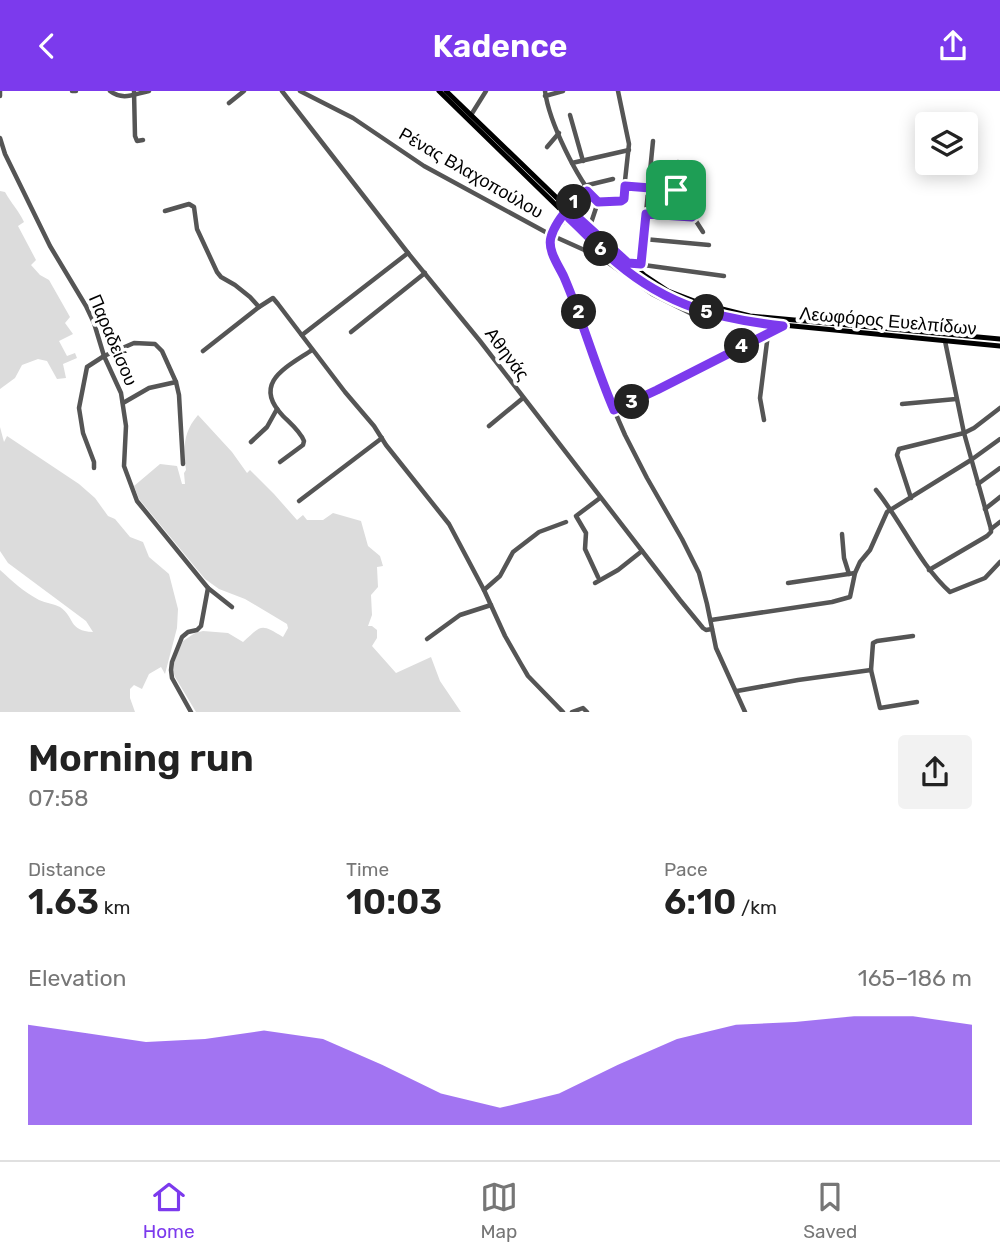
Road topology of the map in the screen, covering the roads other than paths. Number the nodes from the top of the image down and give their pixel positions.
1 (110, 91) edge
2 (149, 91) edge
3 (244, 91) edge
4 (282, 91) edge
5 (300, 91) edge
6 (439, 91) edge
7 (446, 91) edge
8 (486, 91) edge
9 (563, 91) edge
10 (618, 91) edge
11 (134, 92) edge
12 (545, 93) edge
13 (229, 103) dead end
14 (471, 115) junction
15 (570, 115) dead end
16 (558, 133) junction
17 (0, 138) edge
18 (143, 140) dead end
19 (653, 141) dead end
20 (547, 147) dead end
21 (629, 150) junction
22 (583, 161) junction
23 (678, 162) dead end
24 (572, 163) junction
25 (612, 179) dead end
26 (625, 186) junction
27 (586, 188) junction
28 (649, 188) junction
29 (676, 190) junction
30 (598, 202) junction
31 (165, 211) dead end
32 (569, 213) junction
33 (646, 214) junction
34 (692, 217) junction
35 (589, 229) junction
36 (703, 232) dead end
37 (553, 233) junction
38 (644, 239) junction
39 (709, 245) dead end
40 (408, 253) junction
41 (628, 263) junction
42 (641, 264) junction
43 (425, 273) junction
44 (724, 276) dead end
45 (259, 307) junction
46 (700, 310) junction
47 (783, 326) junction
48 (351, 332) dead end
49 (768, 333) junction
50 (302, 335) junction
51 (1000, 338) edge
52 (946, 341) junction
53 (1000, 346) edge
54 (312, 350) junction
55 (203, 351) dead end
56 (104, 356) junction
57 (176, 381) junction
58 (523, 398) junction
59 (956, 399) junction
60 (123, 403) junction
61 (902, 404) dead end
62 (1000, 408) edge
63 (276, 409) junction
64 (614, 410) junction
65 (764, 420) dead end
66 (489, 426) dead end
67 (964, 433) junction
68 (382, 438) junction
69 (1000, 439) edge
70 (251, 442) dead end
71 (971, 460) junction
72 (280, 462) dead end
73 (183, 464) dead end
74 (94, 468) dead end
75 (1000, 468) edge
76 (978, 484) junction
77 (876, 489) dead end
78 (1000, 497) edge
79 (600, 498) junction
80 (911, 498) junction
81 (299, 501) dead end
82 (891, 509) junction
83 (985, 509) junction
84 (566, 522) dead end
85 (1000, 522) edge
86 (991, 529) junction
87 (842, 534) dead end
88 (642, 551) junction
89 (1000, 562) edge
90 (929, 570) junction
91 (852, 573) junction
92 (598, 577) dead end
93 (595, 583) dead end
94 (789, 583) dead end
95 (208, 588) junction
96 (484, 590) junction
97 (491, 605) junction
98 (232, 607) dead end
99 (710, 621) junction
100 (712, 629) junction
101 (913, 636) dead end
102 (427, 639) dead end
103 (871, 670) junction
104 (737, 691) junction
105 (917, 702) dead end
106 (191, 712) edge
107 (563, 712) edge
108 (572, 712) edge
109 (587, 712) edge
110 (746, 712) edge

1 - 11 street
2 - 11 street
3 - 13 street
4 - 40 street, Αθηνάς
5 - 37 street, Ρένας Βλαχοπούλου
6 - 32 main road, Λεωφόρος Ευελπίδων
7 - 14 main road, Λεωφόρος Ευελπίδων
8 - 14 street
9 - 12 street
10 - 21 street
11 - 18 street
12 - 16 street
14 - 32 main road, Λεωφόρος Ευελπίδων
15 - 22 street
16 - 20 street
16 - 24 street
17 - 56 street, Παραδείσου
19 - 28 street
21 - 22 street
21 - 26 street
22 - 24 street
23 - 29 street
24 - 27 street
25 - 27 street
26 - 28 street
26 - 30 street
27 - 30 street
27 - 32 street
28 - 29 street
28 - 33 street
29 - 34 street
30 - 35 street
31 - 45 street
32 - 35 main road, Λεωφόρος Ευελπίδων
32 - 37 street
32 - 46 main road, Λεωφόρος Ευελπίδων
33 - 34 street
33 - 38 street
34 - 36 street
35 - 41 main road, Λεωφόρος Ευελπίδων
37 - 46 street, Ρένας Βλαχοπούλου
37 - 64 street
38 - 39 street
38 - 42 street
40 - 43 street, Αθηνάς
40 - 50 street
41 - 42 street
41 - 51 main road, Λεωφόρος Ευελπίδων
42 - 44 street
43 - 48 street
43 - 58 street, Αθηνάς
45 - 50 street
45 - 55 street
46 - 47 main road, Λεωφόρος Ευελπίδων
47 - 49 street
47 - 52 main road, Λεωφόρος Ευελπίδων
49 - 64 street
49 - 65 street
50 - 54 street
52 - 53 main road, Λεωφόρος Ευελπίδων
52 - 59 street
54 - 63 street
54 - 68 street
56 - 57 street
56 - 60 street, Παραδείσου
56 - 74 street
57 - 60 street
57 - 73 street
58 - 66 street
58 - 79 street, Αθηνάς
59 - 61 street
59 - 67 street
60 - 95 street, Παραδείσου
62 - 67 street
63 - 70 street
63 - 72 street
64 - 99 street
67 - 71 street
67 - 80 street
68 - 81 street
68 - 96 street
69 - 71 street
71 - 76 street
71 - 80 street
75 - 76 street
76 - 83 street
77 - 82 street
78 - 83 street
79 - 88 street, Αθηνάς
79 - 92 street
80 - 82 street
82 - 90 street
82 - 91 street
83 - 86 street
84 - 96 street
85 - 86 street
86 - 90 street
87 - 91 street
88 - 93 street
88 - 100 street, Αθηνάς
89 - 90 street
91 - 94 street
91 - 99 street
95 - 98 street, Παραδείσου
95 - 106 street
96 - 97 street
97 - 102 street
97 - 107 street
99 - 100 street
100 - 104 street
101 - 103 street
103 - 104 street
103 - 105 street
104 - 110 street
108 - 109 street

